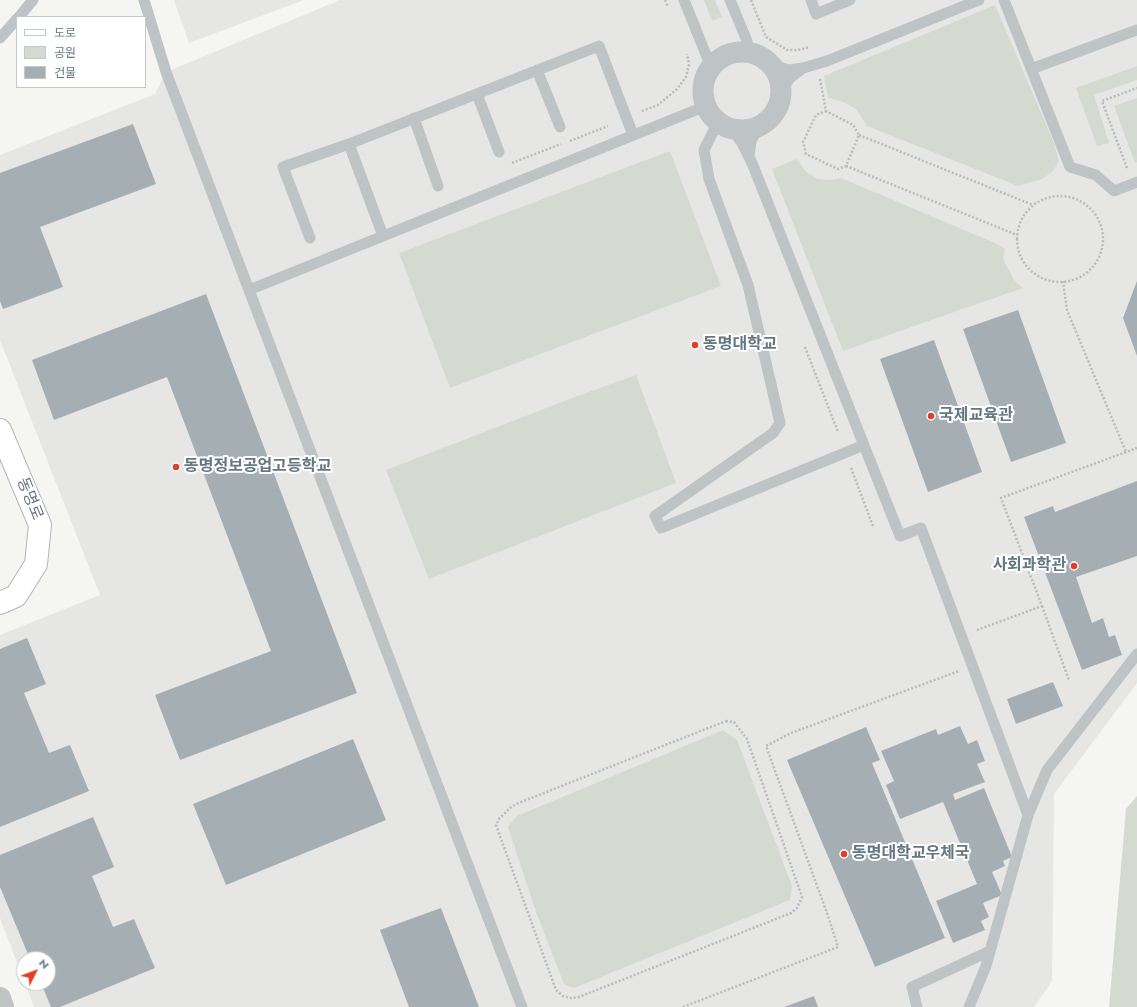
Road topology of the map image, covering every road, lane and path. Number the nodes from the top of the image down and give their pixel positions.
1 (33, 0) edge
2 (144, 0) edge
3 (665, 0) edge
4 (684, 0) edge
5 (730, 0) edge
6 (750, 0) edge
7 (811, 0) edge
8 (850, 0) edge
9 (979, 0) edge
10 (1004, 0) edge
11 (671, 14) dead end
12 (20, 16) edge
13 (16, 20) edge
14 (1137, 30) edge
15 (0, 38) edge
16 (810, 47) dead end
17 (685, 48) dead end
18 (748, 52) junction
19 (771, 65) junction
20 (711, 67) junction
21 (803, 68) junction
22 (1032, 69) junction
23 (537, 70) junction
24 (820, 76) dead end
25 (782, 88) junction
26 (1137, 88) edge
27 (477, 94) junction
28 (826, 111) junction
29 (640, 112) dead end
30 (414, 118) junction
31 (719, 119) junction
32 (560, 127) dead end
33 (758, 128) junction
34 (633, 135) junction
35 (859, 135) junction
36 (349, 144) junction
37 (499, 152) dead end
38 (749, 158) junction
39 (846, 166) junction
40 (1135, 183) edge
41 (438, 186) dead end
42 (1033, 205) junction
43 (1017, 235) junction
44 (382, 236) junction
45 (310, 238) dead end
46 (1063, 281) junction
47 (249, 290) junction
48 (0, 430) edge
49 (864, 445) junction
50 (1137, 448) edge
51 (1126, 452) junction
52 (851, 468) dead end
53 (873, 526) dead end
54 (0, 603) edge
55 (1042, 606) junction
56 (961, 636) junction
57 (1137, 654) edge
58 (972, 666) junction
59 (1069, 680) dead end
60 (1028, 815) junction
61 (496, 825) joint
62 (990, 951) junction
63 (0, 998) edge
64 (3, 1007) edge
65 (522, 1007) edge
66 (683, 1007) edge
67 (917, 1007) edge
68 (969, 1007) edge

1 - 12 lane
2 - 47 lane
3 - 11 path
4 - 20 lane
5 - 18 lane
6 - 16 path
7 - 8 lane
9 - 21 lane
10 - 22 lane
13 - 15 lane
14 - 22 lane
17 - 29 path
18 - 19 street
18 - 20 street
19 - 21 lane
19 - 25 street
20 - 31 street
21 - 25 lane
22 - 40 lane
23 - 27 lane
23 - 32 lane
23 - 34 lane
24 - 28 path
25 - 33 street
26 - 40 path
27 - 30 lane
27 - 37 lane
28 - 35 path
28 - 39 path
30 - 36 lane
30 - 41 lane
31 - 33 street
31 - 34 lane
31 - 38 lane
31 - 49 lane
33 - 38 lane
34 - 44 lane
35 - 39 path
35 - 42 path
36 - 44 lane
36 - 45 lane
38 - 49 lane
39 - 43 path
42 - 43 path
42 - 46 path
43 - 46 path
44 - 47 lane
46 - 51 path
47 - 65 lane
48 - 54 main road, 동명로
49 - 56 lane
50 - 51 path
51 - 55 path
52 - 53 path
55 - 56 path
55 - 59 path
56 - 58 lane
57 - 60 lane
58 - 60 lane
58 - 66 path
60 - 62 lane
61 - 61 path
62 - 67 lane
62 - 68 lane
63 - 64 street

